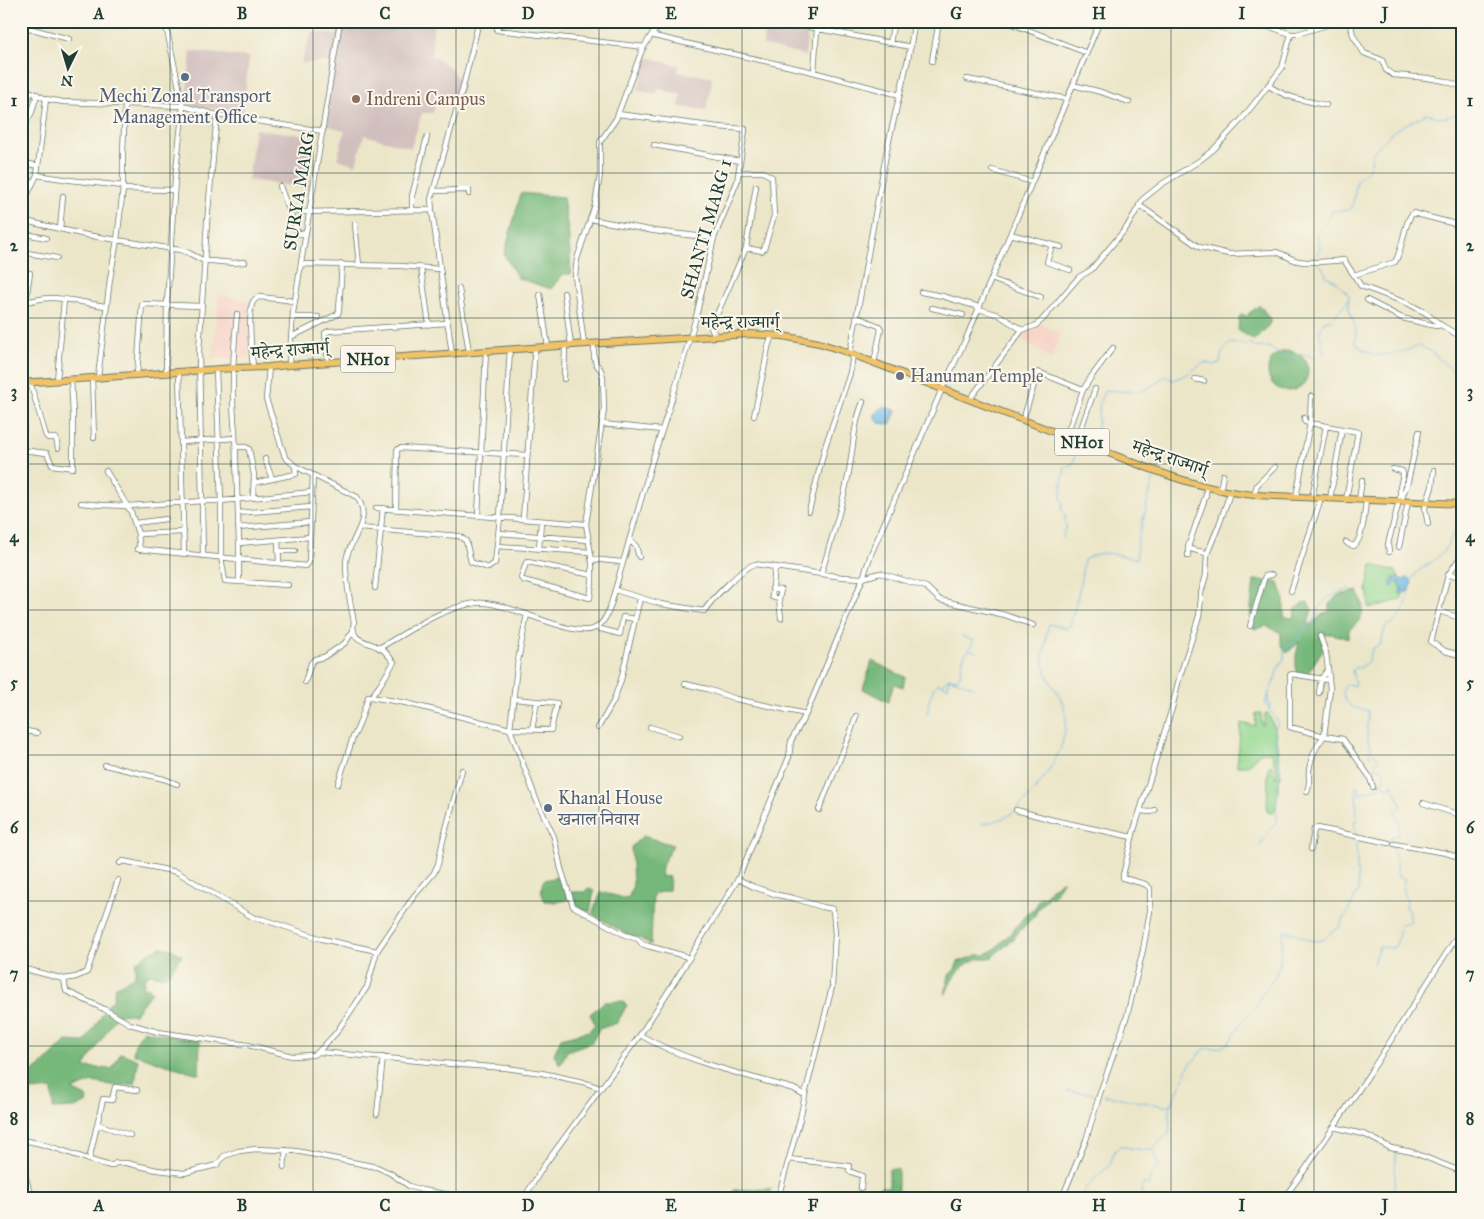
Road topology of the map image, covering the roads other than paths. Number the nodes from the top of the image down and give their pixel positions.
1 (165, 21) edge
2 (340, 21) edge
3 (479, 21) edge
4 (498, 21) edge
5 (653, 21) edge
6 (666, 21) edge
7 (821, 21) edge
8 (894, 21) edge
9 (915, 21) edge
10 (939, 21) edge
11 (1006, 21) edge
12 (1100, 21) edge
13 (1254, 21) edge
14 (1340, 21) edge
15 (1350, 21) edge
16 (21, 26) edge
17 (809, 27) dead end
18 (657, 29) junction
19 (819, 29) junction
20 (652, 34) junction
21 (1291, 34) junction
22 (69, 39) dead end
23 (890, 43) junction
24 (644, 47) junction
25 (910, 47) junction
26 (1087, 53) junction
27 (932, 61) dead end
28 (814, 72) junction
29 (967, 79) dead end
30 (1073, 85) junction
31 (1268, 85) junction
32 (21, 86) edge
33 (1463, 87) edge
34 (31, 92) junction
35 (37, 94) junction
36 (900, 95) junction
37 (46, 99) junction
38 (1067, 99) junction
39 (1130, 102) dead end
40 (125, 104) junction
41 (1326, 105) dead end
42 (183, 106) junction
43 (24, 107) dead end
44 (618, 114) junction
45 (217, 115) junction
46 (21, 130) edge
47 (323, 131) junction
48 (427, 137) dead end
49 (654, 145) dead end
50 (21, 162) edge
51 (740, 162) junction
52 (38, 166) junction
53 (992, 170) dead end
54 (739, 172) junction
55 (37, 175) junction
56 (1032, 182) junction
57 (280, 186) dead end
58 (756, 186) dead end
59 (123, 187) junction
60 (174, 190) junction
61 (433, 191) junction
62 (469, 194) dead end
63 (63, 196) dead end
64 (1139, 206) junction
65 (21, 208) edge
66 (412, 210) junction
67 (432, 210) junction
68 (298, 212) dead end
69 (309, 212) junction
70 (590, 218) junction
71 (21, 220) edge
72 (355, 224) dead end
73 (1463, 226) edge
74 (60, 230) junction
75 (306, 232) junction
76 (21, 233) edge
77 (1010, 234) junction
78 (46, 238) dead end
79 (714, 238) junction
80 (117, 240) junction
81 (1052, 245) junction
82 (1061, 247) dead end
83 (746, 248) junction
84 (170, 249) junction
85 (21, 252) edge
86 (57, 258) dead end
87 (204, 262) junction
88 (245, 262) dead end
89 (301, 264) junction
90 (342, 264) junction
91 (359, 265) junction
92 (421, 268) junction
93 (440, 269) junction
94 (1070, 270) dead end
95 (30, 273) dead end
96 (1354, 275) junction
97 (991, 279) junction
98 (459, 289) dead end
99 (921, 292) dead end
100 (564, 293) dead end
101 (540, 294) dead end
102 (1041, 297) dead end
103 (64, 300) junction
104 (1367, 300) dead end
105 (23, 302) edge
106 (295, 302) junction
107 (166, 304) junction
108 (106, 306) junction
109 (202, 306) junction
110 (932, 308) dead end
111 (979, 308) junction
112 (237, 314) dead end
113 (964, 315) dead end
114 (293, 317) junction
115 (318, 317) dead end
116 (857, 317) junction
117 (448, 323) junction
118 (429, 324) junction
119 (1440, 325) junction
120 (1022, 330) junction
121 (21, 331) edge
122 (772, 335) junction
123 (716, 336) junction
124 (291, 337) junction
125 (689, 337) junction
126 (1463, 338) edge
127 (594, 343) junction
128 (584, 344) junction
129 (568, 345) junction
130 (548, 347) junction
131 (535, 348) junction
132 (1113, 348) dead end
133 (510, 349) junction
134 (486, 351) junction
135 (469, 352) junction
136 (452, 354) junction
137 (851, 354) junction
138 (328, 362) junction
139 (874, 363) junction
140 (289, 365) junction
141 (253, 367) junction
142 (269, 367) junction
143 (234, 368) junction
144 (216, 370) junction
145 (199, 371) junction
146 (179, 372) junction
147 (166, 374) junction
148 (137, 375) junction
149 (95, 377) junction
150 (71, 378) junction
151 (564, 379) dead end
152 (1195, 379) dead end
153 (57, 380) junction
154 (1204, 381) dead end
155 (24, 382) edge
156 (942, 389) junction
157 (1083, 390) junction
158 (1095, 390) dead end
159 (1310, 396) dead end
160 (970, 399) junction
161 (863, 402) dead end
162 (754, 416) dead end
163 (1304, 418) dead end
164 (1023, 420) junction
165 (1310, 423) junction
166 (602, 424) junction
167 (1326, 426) junction
168 (1342, 429) junction
169 (662, 430) junction
170 (1420, 432) dead end
171 (1066, 436) junction
172 (94, 438) dead end
173 (235, 438) junction
174 (200, 440) junction
175 (218, 440) junction
176 (1076, 440) junction
177 (182, 442) junction
178 (236, 447) junction
179 (58, 448) dead end
180 (21, 450) edge
181 (480, 452) junction
182 (504, 453) junction
183 (528, 455) junction
184 (265, 459) dead end
185 (295, 466) junction
186 (1275, 466) dead end
187 (1393, 469) dead end
188 (1434, 470) dead end
189 (106, 471) dead end
190 (312, 475) junction
191 (1223, 475) dead end
192 (272, 479) junction
193 (1362, 480) dead end
194 (254, 483) junction
195 (1206, 486) junction
196 (1220, 491) junction
197 (312, 492) junction
198 (1230, 492) junction
199 (1254, 495) junction
200 (1296, 497) junction
201 (254, 498) junction
202 (1312, 498) junction
203 (1321, 498) junction
204 (238, 499) junction
205 (1330, 499) junction
206 (1346, 500) junction
207 (1362, 500) junction
208 (203, 501) junction
209 (221, 501) junction
210 (1402, 501) junction
211 (1427, 502) junction
212 (81, 503) dead end
213 (183, 503) junction
214 (1460, 504) edge
215 (128, 506) junction
216 (311, 507) junction
217 (376, 508) dead end
218 (382, 508) junction
219 (396, 509) junction
220 (809, 511) dead end
221 (238, 513) junction
222 (478, 516) junction
223 (500, 517) junction
224 (166, 519) dead end
225 (523, 519) junction
226 (541, 521) junction
227 (311, 522) junction
228 (135, 524) junction
229 (586, 524) junction
230 (1428, 524) dead end
231 (238, 528) junction
232 (360, 528) junction
233 (381, 530) junction
234 (184, 532) junction
235 (498, 533) junction
236 (138, 534) junction
237 (540, 536) junction
238 (310, 537) junction
239 (278, 540) junction
240 (588, 540) junction
241 (629, 540) junction
242 (1346, 542) dead end
243 (240, 543) junction
244 (497, 546) junction
245 (1188, 547) junction
246 (1399, 547) dead end
247 (539, 549) junction
248 (278, 550) junction
249 (295, 551) dead end
250 (590, 552) junction
251 (1389, 552) dead end
252 (1463, 553) edge
253 (184, 554) junction
254 (1207, 554) junction
255 (203, 556) junction
256 (1188, 556) dead end
257 (639, 557) dead end
258 (221, 558) junction
259 (240, 560) junction
260 (591, 560) junction
261 (622, 562) junction
262 (279, 564) junction
263 (776, 567) junction
264 (822, 574) junction
265 (1272, 575) dead end
266 (1448, 575) junction
267 (592, 576) junction
268 (863, 578) junction
269 (239, 582) junction
270 (1461, 584) dead end
271 (288, 585) dead end
272 (375, 588) dead end
273 (772, 588) junction
274 (615, 590) junction
275 (1291, 591) dead end
276 (640, 598) junction
277 (779, 599) junction
278 (1439, 611) junction
279 (527, 614) junction
280 (781, 618) dead end
281 (635, 619) junction
282 (1463, 619) edge
283 (1033, 625) dead end
284 (1250, 626) dead end
285 (597, 628) junction
286 (353, 632) junction
287 (1320, 636) dead end
288 (379, 648) junction
289 (1463, 656) edge
290 (1328, 669) junction
291 (1321, 679) junction
292 (1329, 680) junction
293 (305, 682) dead end
294 (684, 684) dead end
295 (1319, 693) dead end
296 (371, 697) junction
297 (514, 699) junction
298 (537, 701) junction
299 (806, 714) junction
300 (856, 716) dead end
301 (650, 727) dead end
302 (598, 728) dead end
303 (510, 729) junction
304 (21, 730) edge
305 (532, 730) junction
306 (37, 734) dead end
307 (679, 736) dead end
308 (1324, 736) junction
309 (105, 765) dead end
310 (462, 770) dead end
311 (177, 784) dead end
312 (338, 784) dead end
313 (1372, 787) dead end
314 (1307, 791) dead end
315 (1423, 803) dead end
316 (819, 810) dead end
317 (1016, 810) dead end
318 (1155, 810) dead end
319 (1140, 811) junction
320 (1463, 816) edge
321 (1132, 837) junction
322 (1388, 843) dead end
323 (1394, 844) dead end
324 (1311, 849) dead end
325 (1463, 859) edge
326 (120, 863) dead end
327 (738, 879) junction
328 (118, 880) dead end
329 (1463, 926) edge
330 (377, 951) junction
331 (689, 959) junction
332 (21, 968) edge
333 (64, 979) junction
334 (640, 1035) junction
335 (318, 1052) junction
336 (383, 1057) junction
337 (600, 1088) junction
338 (137, 1090) dead end
339 (805, 1095) junction
340 (377, 1114) dead end
341 (97, 1124) junction
342 (1334, 1127) junction
343 (130, 1135) dead end
344 (21, 1140) edge
345 (286, 1150) junction
346 (21, 1158) edge
347 (789, 1158) junction
348 (89, 1160) junction
349 (284, 1167) dead end
350 (1463, 1172) edge
351 (1463, 1182) edge
352 (860, 1188) dead end
353 (30, 1196) edge
354 (44, 1198) edge
355 (468, 1198) edge
356 (524, 1198) edge
357 (778, 1198) edge
358 (1062, 1198) edge
359 (1284, 1198) edge
360 (1454, 1198) edge

1 - 42 street
2 - 47 street, SURYA MARG
3 - 61 street
4 - 24 street
5 - 18 street
6 - 18 street
7 - 19 street
8 - 23 street
9 - 25 street
10 - 27 street
11 - 26 street
12 - 26 street
13 - 21 street
14 - 21 street
15 - 33 street
16 - 22 street
17 - 19 street
18 - 20 street
19 - 23 street
19 - 28 street
20 - 24 street
20 - 28 street
21 - 31 street
23 - 25 street
24 - 44 street
25 - 36 street
26 - 30 street
28 - 36 street
29 - 38 street
30 - 38 street
30 - 39 street
31 - 41 street
31 - 64 street
32 - 34 street
34 - 35 street
34 - 43 street
35 - 37 street
35 - 46 street
36 - 116 street
37 - 40 street
37 - 52 street
38 - 56 street
40 - 42 street
40 - 59 street
42 - 45 street
42 - 60 street
44 - 51 street, SHANTI MARG 1
44 - 70 street
45 - 47 street
45 - 87 street
47 - 69 street, SURYA MARG
48 - 66 street
49 - 51 street
50 - 52 street
51 - 54 street, SHANTI MARG 1
52 - 55 street
53 - 56 street
54 - 79 street, SHANTI MARG 1
54 - 83 street
55 - 59 street
55 - 65 street
56 - 77 street
57 - 75 street
58 - 83 street
59 - 60 street
59 - 80 street
60 - 84 street
61 - 62 street
61 - 67 street
63 - 74 street
64 - 96 street
64 - 120 street
66 - 67 street
66 - 69 street
67 - 93 street
68 - 69 street
69 - 75 street, SURYA MARG
70 - 79 street
70 - 128 street
71 - 74 street
72 - 91 street
73 - 96 street
74 - 80 street
75 - 89 street, SURYA MARG
76 - 78 street
77 - 81 street
77 - 97 street
79 - 125 street, SHANTI MARG 1
80 - 84 street
80 - 108 street
81 - 82 street
81 - 94 street
83 - 123 street
84 - 87 street
84 - 107 street
85 - 86 street
87 - 88 street
87 - 109 street
89 - 90 street
89 - 106 street, SURYA MARG
90 - 91 street
90 - 124 street
91 - 92 street
92 - 93 street
92 - 118 street
93 - 117 street
95 - 105 street
96 - 119 street
97 - 102 street
97 - 111 street
98 - 135 street
99 - 111 street
100 - 129 street
101 - 130 street
103 - 105 street
103 - 108 street
103 - 153 street
104 - 119 street
105 - 121 street
106 - 114 street, SURYA MARG
106 - 141 street
107 - 109 street
107 - 147 street
107 - 148 street
108 - 149 street
109 - 145 street
110 - 113 street
111 - 120 street
111 - 156 street
112 - 143 street
114 - 115 street
114 - 124 street, SURYA MARG
116 - 137 street
116 - 139 street
117 - 118 street
117 - 136 street
118 - 138 street
119 - 126 street
120 - 160 street
122 - 123 highway, महेन्द्र राज्मार्ग् / NH01
122 - 137 highway, महेन्द्र राज्मार्ग् / NH01
122 - 162 street
123 - 125 highway, महेन्द्र राज्मार्ग् / NH01
124 - 140 street, SURYA MARG
125 - 127 highway, महेन्द्र राज्मार्ग् / NH01
125 - 169 street, SHANTI MARG 1
127 - 128 highway, महेन्द्र राज्मार्ग् / NH01
127 - 166 street
128 - 129 highway, महेन्द्र राज्मार्ग् / NH01
129 - 130 highway, महेन्द्र राज्मार्ग् / NH01
129 - 151 street
130 - 131 highway, महेन्द्र राज्मार्ग् / NH01
131 - 133 highway, महेन्द्र राज्मार्ग् / NH01
131 - 183 street
132 - 157 street
133 - 134 highway, महेन्द्र राज्मार्ग् / NH01
133 - 182 street
134 - 135 highway, महेन्द्र राज्मार्ग् / NH01
134 - 181 street
135 - 136 highway, महेन्द्र राज्मार्ग् / NH01
136 - 138 highway, महेन्द्र राज्मार्ग् / NH01
137 - 139 highway, महेन्द्र राज्मार्ग् / NH01
137 - 220 street
138 - 140 highway, महेन्द्र राज्मार्ग् / NH01
139 - 156 highway, महेन्द्र राज्मार्ग् / NH01
140 - 142 highway, महेन्द्र राज्मार्ग् / NH01
141 - 142 highway, महेन्द्र राज्मार्ग् / NH01
141 - 143 highway, महेन्द्र राज्मार्ग् / NH01
142 - 185 street
143 - 144 highway, महेन्द्र राज्मार्ग् / NH01
143 - 173 street
144 - 145 highway, महेन्द्र राज्मार्ग् / NH01
144 - 175 street
145 - 146 highway, महेन्द्र राज्मार्ग् / NH01
145 - 174 street
146 - 147 highway, महेन्द्र राज्मार्ग् / NH01
146 - 177 street
147 - 148 highway, महेन्द्र राज्मार्ग् / NH01
148 - 149 highway, महेन्द्र राज्मार्ग् / NH01
149 - 150 highway, महेन्द्र राज्मार्ग् / NH01
149 - 172 street
150 - 153 highway, महेन्द्र राज्मार्ग् / NH01
150 - 180 street
152 - 154 street
153 - 155 highway, महेन्द्र राज्मार्ग् / NH01
155 - 179 street
155 - 180 street
156 - 160 highway, महेन्द्र राज्मार्ग् / NH01
156 - 268 street
157 - 164 street
157 - 171 street
158 - 176 street
159 - 165 street
160 - 164 highway, महेन्द्र राज्मार्ग् / NH01
161 - 264 street
163 - 165 street
164 - 171 highway, महेन्द्र राज्मार्ग् / NH01
165 - 167 street
165 - 200 street
166 - 169 street
166 - 229 street
167 - 168 street
167 - 202 street
168 - 205 street
168 - 206 street
169 - 241 street, SHANTI MARG 1
170 - 210 street
171 - 176 highway, महेन्द्र राज्मार्ग् / NH01
173 - 175 street
173 - 178 street
174 - 175 street
174 - 177 street
174 - 208 street
175 - 209 street
176 - 195 highway, महेन्द्र राज्मार्ग् / NH01
177 - 213 street
178 - 194 street
178 - 204 street
181 - 182 street
181 - 219 street
181 - 222 street
182 - 183 street
182 - 223 street
183 - 225 street
184 - 192 street
185 - 190 street
185 - 192 street
186 - 199 street
187 - 210 street
188 - 211 street
189 - 215 street
190 - 197 street
190 - 232 street
191 - 196 street
192 - 194 street
193 - 207 street
194 - 201 street
195 - 196 highway, महेन्द्र राज्मार्ग् / NH01
195 - 245 street
196 - 198 highway, महेन्द्र राज्मार्ग् / NH01
197 - 201 street
197 - 216 street
198 - 199 highway, महेन्द्र राज्मार्ग् / NH01
198 - 254 street
199 - 200 highway, महेन्द्र राज्मार्ग् / NH01
200 - 202 highway, महेन्द्र राज्मार्ग् / NH01
201 - 204 street
202 - 203 highway, महेन्द्र राज्मार्ग् / NH01
203 - 205 highway, महेन्द्र राज्मार्ग् / NH01
203 - 275 street
204 - 209 street
204 - 221 street
205 - 206 highway, महेन्द्र राज्मार्ग् / NH01
206 - 207 highway, महेन्द्र राज्मार्ग् / NH01
207 - 210 highway, महेन्द्र राज्मार्ग् / NH01
207 - 242 street
208 - 209 street
208 - 213 street
208 - 255 street
209 - 258 street
210 - 211 highway, महेन्द्र राज्मार्ग् / NH01
210 - 246 street
210 - 251 street
211 - 214 highway, महेन्द्र राज्मार्ग् / NH01
211 - 230 street
212 - 215 street
213 - 215 street
213 - 234 street
215 - 228 street
216 - 221 street
216 - 227 street
217 - 218 street
218 - 219 street
218 - 233 street
219 - 222 street
221 - 231 street
222 - 223 street
223 - 225 street
223 - 235 street
224 - 228 street
225 - 226 street
226 - 229 street
226 - 237 street
227 - 231 street
227 - 238 street
228 - 236 street
229 - 240 street
231 - 243 street
232 - 233 street
232 - 286 street
233 - 244 street
233 - 272 street
234 - 236 street
234 - 253 street
235 - 237 street
235 - 244 street
236 - 253 street
237 - 240 street
237 - 247 street
238 - 239 street
238 - 262 street
239 - 243 street
239 - 248 street
240 - 250 street
241 - 257 street
241 - 261 street, SHANTI MARG 1
243 - 259 street
244 - 247 street
245 - 254 street
245 - 256 street
247 - 250 street
248 - 249 street
248 - 262 street
250 - 260 street
252 - 266 street
253 - 255 street
254 - 319 street
255 - 258 street
258 - 259 street
258 - 269 street
259 - 262 street
259 - 269 street
260 - 261 street
260 - 267 street
261 - 274 street, SHANTI MARG 1
263 - 264 street
263 - 273 street
263 - 276 street
264 - 268 street
265 - 284 street
266 - 270 street
266 - 278 street
267 - 267 street
268 - 283 street
268 - 299 street
269 - 271 street
273 - 277 street
273 - 277 street
274 - 276 street
274 - 285 street, SHANTI MARG 1
276 - 281 street
277 - 280 street
278 - 282 street
278 - 289 street
279 - 285 street
279 - 288 street
279 - 297 street
281 - 285 street
281 - 302 street
286 - 288 street
286 - 293 street
287 - 290 street
288 - 296 street
290 - 291 street
290 - 292 street
291 - 292 street
291 - 295 street
291 - 308 street
292 - 308 street
294 - 299 street
296 - 303 street
296 - 312 street
297 - 298 street
297 - 303 street
298 - 305 street
298 - 305 street
299 - 327 street
300 - 316 street
301 - 307 street
303 - 305 street
303 - 331 street
304 - 306 street
308 - 313 street
308 - 314 street
309 - 311 street
310 - 330 street
315 - 320 street
317 - 321 street
318 - 319 street
319 - 321 street
321 - 358 street
322 - 324 street
323 - 325 street
326 - 330 street
327 - 331 street
327 - 339 street
328 - 333 street
329 - 342 street
330 - 335 street
331 - 334 street
332 - 333 street
333 - 335 street
334 - 337 street
334 - 339 street
335 - 336 street
336 - 337 street
336 - 340 street
337 - 356 street
338 - 341 street
339 - 347 street
341 - 343 street
341 - 348 street
342 - 350 street
342 - 359 street
344 - 348 street
345 - 348 street
345 - 349 street
345 - 355 street
346 - 353 street
347 - 352 street
347 - 357 street
351 - 360 street
353 - 354 street

